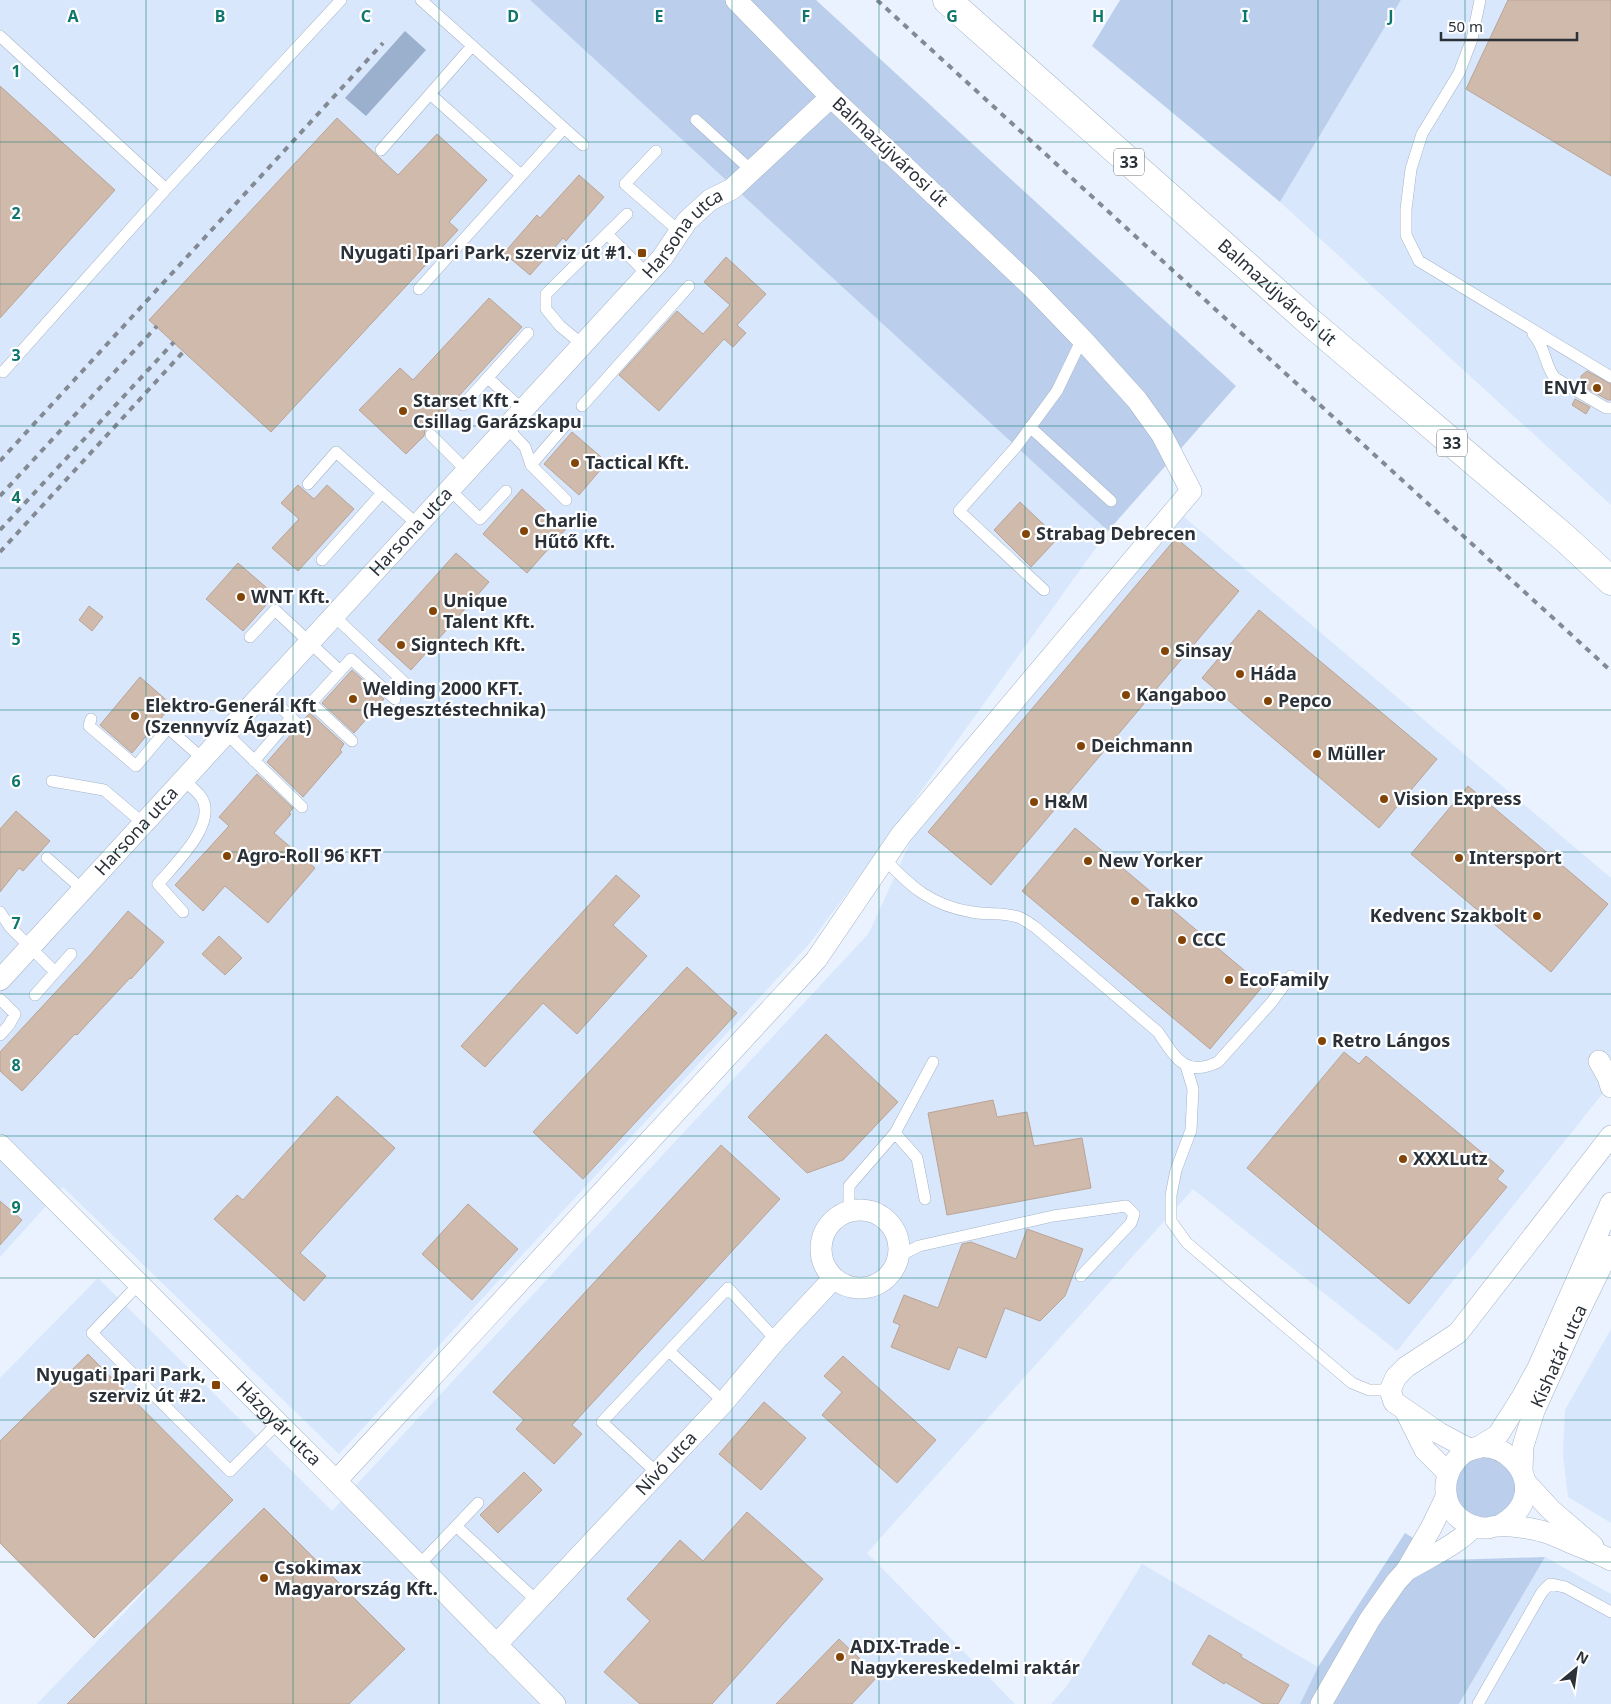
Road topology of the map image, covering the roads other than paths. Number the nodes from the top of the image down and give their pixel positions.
1 (341, 0) edge
2 (736, 0) edge
3 (948, 0) edge
4 (422, 1) edge
5 (1479, 3) edge
6 (0, 36) edge
7 (472, 46) junction
8 (430, 94) junction
9 (831, 97) junction
10 (696, 120) dead end
11 (564, 128) junction
12 (583, 145) dead end
13 (381, 150) dead end
14 (656, 150) dead end
15 (752, 171) junction
16 (521, 175) junction
17 (166, 188) junction
18 (627, 214) dead end
19 (680, 232) junction
20 (607, 234) junction
21 (647, 274) junction
22 (689, 286) dead end
23 (419, 289) dead end
24 (1527, 327) junction
25 (528, 333) dead end
26 (1082, 339) junction
27 (583, 345) junction
28 (3, 372) dead end
29 (488, 378) junction
30 (1611, 378) edge
31 (464, 405) dead end
32 (582, 406) dead end
33 (1611, 408) edge
34 (522, 410) junction
35 (568, 422) dead end
36 (1030, 427) junction
37 (506, 428) junction
38 (431, 435) dead end
39 (531, 465) junction
40 (466, 471) junction
41 (308, 484) dead end
42 (450, 490) junction
43 (506, 491) dead end
44 (382, 493) junction
45 (566, 500) dead end
46 (1111, 501) dead end
47 (418, 525) junction
48 (322, 560) dead end
49 (1605, 570) edge
50 (1044, 590) dead end
51 (334, 616) junction
52 (250, 637) dead end
53 (310, 642) junction
54 (339, 670) junction
55 (408, 686) dead end
56 (265, 692) junction
57 (395, 699) dead end
58 (91, 719) dead end
59 (226, 734) junction
60 (352, 741) dead end
61 (203, 759) junction
62 (254, 760) junction
63 (183, 780) junction
64 (52, 781) dead end
65 (302, 807) dead end
66 (144, 824) junction
67 (47, 858) dead end
68 (885, 859) junction
69 (83, 890) junction
70 (0, 912) edge
71 (183, 912) dead end
72 (30, 948) junction
73 (72, 954) dead end
74 (55, 972) junction
75 (1291, 976) dead end
76 (0, 980) edge
77 (35, 996) dead end
78 (0, 999) edge
79 (0, 1035) edge
80 (933, 1062) dead end
81 (1186, 1066) junction
82 (1611, 1069) edge
83 (1611, 1087) edge
84 (1610, 1132) edge
85 (895, 1133) junction
86 (0, 1145) edge
87 (925, 1199) dead end
88 (1611, 1203) edge
89 (849, 1211) junction
90 (1611, 1246) edge
91 (899, 1256) junction
92 (1081, 1276) dead end
93 (833, 1278) junction
94 (139, 1284) junction
95 (776, 1340) junction
96 (669, 1351) junction
97 (1390, 1390) junction
98 (724, 1402) junction
99 (1405, 1409) junction
100 (278, 1423) junction
101 (1474, 1449) junction
102 (657, 1473) junction
103 (1448, 1473) junction
104 (1524, 1476) junction
105 (336, 1481) junction
106 (1446, 1497) junction
107 (478, 1503) dead end
108 (456, 1526) junction
109 (1474, 1526) junction
110 (1499, 1526) junction
111 (1608, 1559) edge
112 (419, 1565) junction
113 (1406, 1571) junction
114 (537, 1601) junction
115 (1611, 1612) edge
116 (496, 1644) junction
117 (555, 1704) edge
118 (1321, 1704) edge
119 (1478, 1704) edge

1 - 17 lane
2 - 9 street, Balmazújvárosi út
3 - 49 main road, Balmazújvárosi út / 33
4 - 7 lane
5 - 24 lane
6 - 17 lane
7 - 8 lane
7 - 11 lane
8 - 13 lane
8 - 16 lane
9 - 15 street, Harsona utca
9 - 26 street, Balmazújvárosi út
10 - 15 lane
11 - 12 lane
11 - 16 lane
14 - 19 lane
15 - 19 street, Harsona utca
16 - 23 lane
17 - 28 lane
18 - 20 lane
19 - 21 street, Harsona utca
20 - 21 lane
20 - 27 lane
21 - 27 street, Harsona utca
22 - 32 lane
24 - 30 lane
24 - 33 lane
25 - 29 lane
26 - 36 lane
26 - 68 street, Balmazújvárosi út
27 - 34 street, Harsona utca
29 - 31 lane
29 - 34 lane
34 - 37 street, Harsona utca
35 - 39 lane
36 - 46 lane
36 - 50 lane
37 - 39 lane
37 - 40 street, Harsona utca
38 - 40 lane
39 - 45 lane
40 - 42 street, Harsona utca
41 - 44 lane
42 - 43 lane
42 - 47 street, Harsona utca
44 - 47 lane
44 - 48 lane
47 - 51 street, Harsona utca
51 - 53 street, Harsona utca
51 - 55 lane
52 - 53 lane
53 - 54 lane
53 - 56 street, Harsona utca
54 - 57 lane
54 - 60 lane
56 - 59 street, Harsona utca
56 - 62 lane
58 - 61 lane
59 - 61 street, Harsona utca
59 - 62 lane
61 - 63 street, Harsona utca
62 - 65 lane
63 - 66 street, Harsona utca
63 - 71 lane
64 - 66 lane
66 - 69 street, Harsona utca
67 - 69 lane
68 - 81 lane
68 - 105 street
69 - 72 street, Harsona utca
70 - 72 lane
72 - 74 lane
72 - 76 street, Harsona utca
73 - 74 lane
74 - 77 lane
75 - 81 lane
78 - 79 lane
80 - 85 lane
81 - 97 lane
82 - 83 street
84 - 97 street
85 - 87 lane
85 - 89 lane
86 - 94 street, Házgyár utca
88 - 101 street, Kishatár utca
89 - 91 street
89 - 93 street
90 - 104 street, Kishatár utca
91 - 92 lane
91 - 93 street
93 - 95 street, Nívó utca
94 - 100 street, Házgyár utca
94 - 100 lane
95 - 96 lane
95 - 98 street, Nívó utca
96 - 98 lane
96 - 102 lane
97 - 99 street
98 - 102 street, Nívó utca
99 - 101 street
99 - 103 street
100 - 105 street, Házgyár utca
101 - 103 street
101 - 104 street
102 - 114 street, Nívó utca
103 - 106 street
104 - 110 street
104 - 111 street
105 - 112 street, Házgyár utca
106 - 109 street
106 - 113 street
107 - 108 lane
108 - 112 lane
108 - 114 lane
109 - 110 street
109 - 113 street
110 - 111 street
112 - 116 street, Házgyár utca
113 - 118 street
114 - 116 street, Nívó utca
115 - 119 lane
116 - 117 street, Házgyár utca

